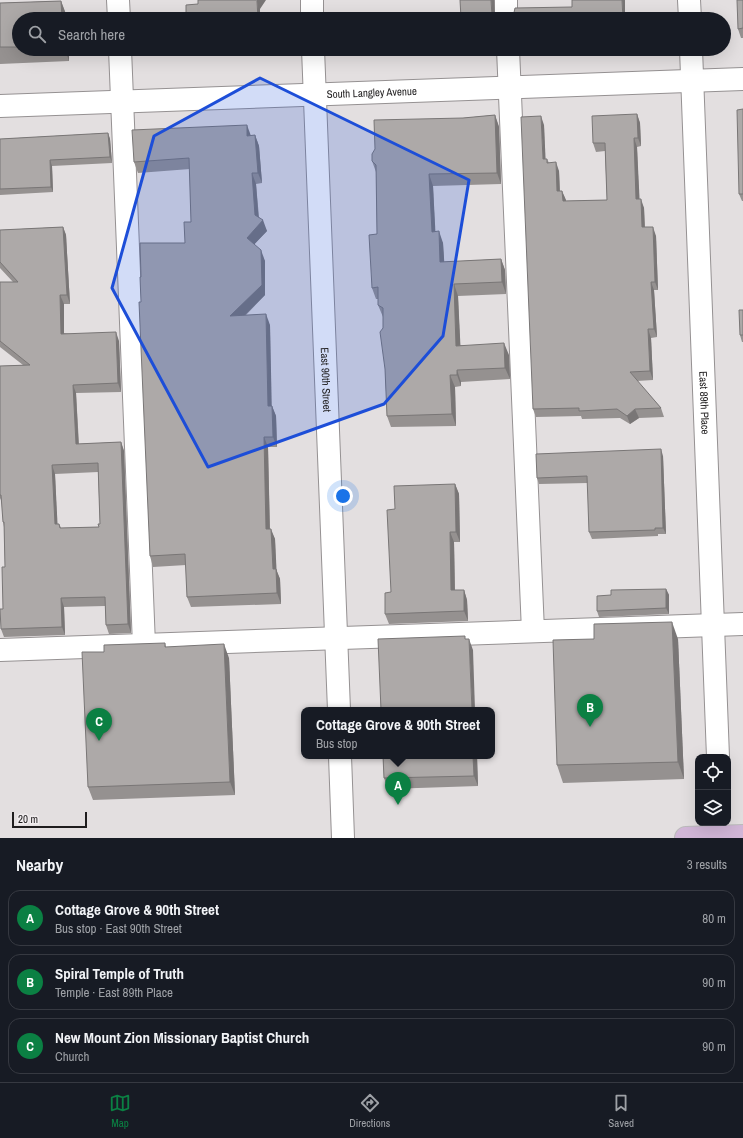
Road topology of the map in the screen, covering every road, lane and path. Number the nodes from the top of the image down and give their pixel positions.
1 (118, 0) edge
2 (312, 0) edge
3 (506, 0) edge
4 (689, 0) edge
5 (119, 12) edge
6 (312, 12) edge
7 (506, 12) edge
8 (690, 12) edge
9 (120, 56) edge
10 (313, 56) edge
11 (508, 56) edge
12 (691, 56) edge
13 (743, 79) edge
14 (693, 81) junction
15 (509, 88) junction
16 (315, 95) junction
17 (122, 101) junction
18 (0, 106) edge
19 (743, 624) edge
20 (713, 625) junction
21 (533, 631) junction
22 (336, 638) junction
23 (144, 645) junction
24 (0, 650) edge
25 (339, 707) edge
26 (718, 754) edge
27 (340, 759) edge
28 (721, 833) edge
29 (743, 836) edge
30 (343, 838) edge
31 (686, 838) edge

1 - 5 street
2 - 6 street
3 - 7 street
4 - 8 street
9 - 17 street
10 - 16 street, East 90th Street
11 - 15 street
12 - 14 street, East 89th Place
13 - 14 street, South Langley Avenue
14 - 15 street, South Langley Avenue
14 - 20 street, East 89th Place
15 - 16 street, South Langley Avenue
15 - 21 street
16 - 17 street, South Langley Avenue
16 - 22 street, East 90th Street
17 - 18 street, South Langley Avenue
17 - 23 street
19 - 20 street
20 - 21 street
20 - 26 street, East 89th Place
21 - 22 street
22 - 23 street
22 - 25 street, East 90th Street
23 - 24 street
27 - 30 street
28 - 29 main road
28 - 31 main road

